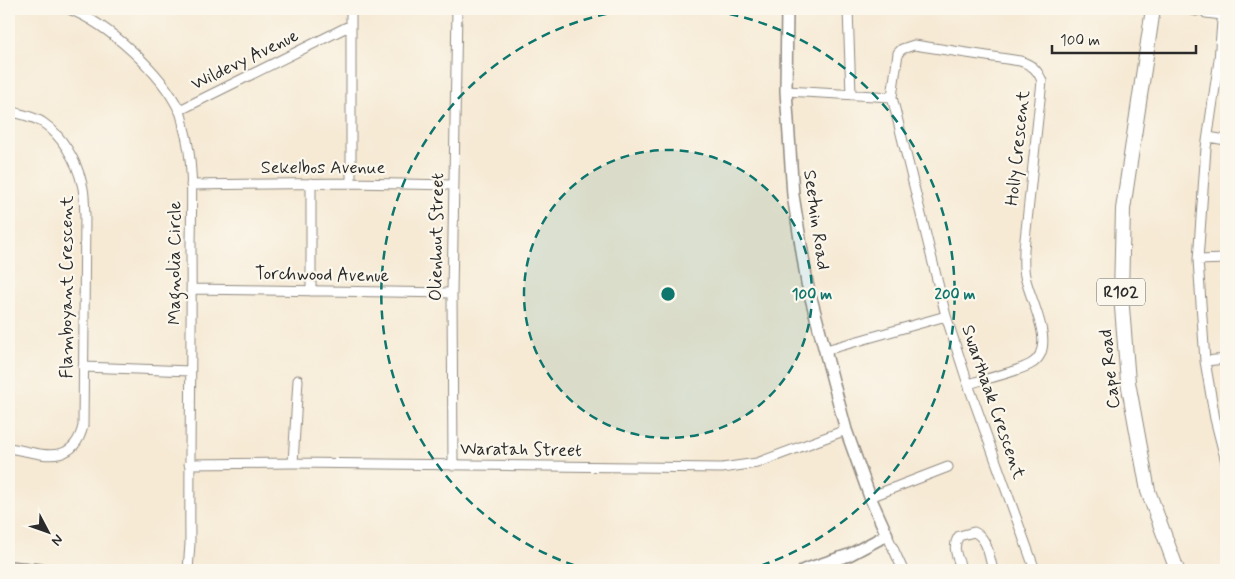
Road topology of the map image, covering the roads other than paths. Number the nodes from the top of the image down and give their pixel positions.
1 (69, 9) edge
2 (351, 9) edge
3 (457, 9) edge
4 (787, 9) edge
5 (848, 9) edge
6 (1153, 9) edge
7 (1222, 12) edge
8 (1206, 13) dead end
9 (351, 25) junction
10 (1224, 36) edge
11 (786, 91) junction
12 (851, 95) junction
13 (892, 97) junction
14 (180, 110) junction
15 (9, 111) edge
16 (1208, 137) junction
17 (1226, 140) edge
18 (350, 182) junction
19 (311, 183) junction
20 (454, 185) junction
21 (191, 186) junction
22 (1226, 259) edge
23 (1198, 260) junction
24 (191, 289) junction
25 (311, 291) junction
26 (452, 293) junction
27 (946, 316) junction
28 (826, 350) junction
29 (1226, 359) edge
30 (1205, 360) junction
31 (83, 368) junction
32 (190, 371) junction
33 (298, 380) dead end
34 (968, 384) junction
35 (846, 430) junction
36 (9, 448) edge
37 (1226, 461) edge
38 (293, 463) junction
39 (189, 464) junction
40 (453, 466) junction
41 (948, 467) dead end
42 (870, 497) junction
43 (887, 535) junction
44 (9, 567) edge
45 (41, 570) edge
46 (188, 570) edge
47 (804, 570) edge
48 (903, 570) edge
49 (962, 570) edge
50 (993, 570) edge
51 (1035, 570) edge
52 (1177, 570) edge

1 - 14 street, Magnolia Circle
2 - 9 street
3 - 20 street, Olienhout Street
4 - 11 street, Seetuin Road
5 - 12 street
6 - 52 main road, Cape Road / R102
7 - 8 street
7 - 10 street
9 - 14 street, Wildevy Avenue
9 - 18 street
10 - 16 street
11 - 12 street
11 - 28 street, Seetuin Road
12 - 13 street
13 - 27 street, Swarthaak Crescent
13 - 34 street, Holly Crescent
14 - 21 street, Magnolia Circle
15 - 31 street, Flamboyant Crescent
16 - 17 street
16 - 23 street
18 - 19 street, Sekelbos Avenue
18 - 20 street, Sekelbos Avenue
19 - 21 street, Sekelbos Avenue
19 - 25 street
20 - 26 street, Olienhout Street
21 - 24 street, Magnolia Circle
22 - 23 street
23 - 30 street
24 - 25 street, Torchwood Avenue
24 - 32 street, Magnolia Circle
25 - 26 street, Torchwood Avenue
26 - 40 street, Olienhout Street
27 - 28 street
27 - 34 street, Swarthaak Crescent
28 - 35 street, Seetuin Road
29 - 30 street
30 - 37 street
31 - 32 street
31 - 36 street, Flamboyant Crescent
32 - 39 street, Magnolia Circle
33 - 38 street
34 - 51 street, Swarthaak Crescent
35 - 40 street, Waratah Street
35 - 42 street, Seetuin Road
38 - 39 street, Waratah Street
38 - 40 street, Waratah Street
39 - 46 street, Magnolia Circle
41 - 42 street
42 - 43 street, Seetuin Road
43 - 47 street
43 - 48 street, Seetuin Road
44 - 45 street
49 - 50 street

